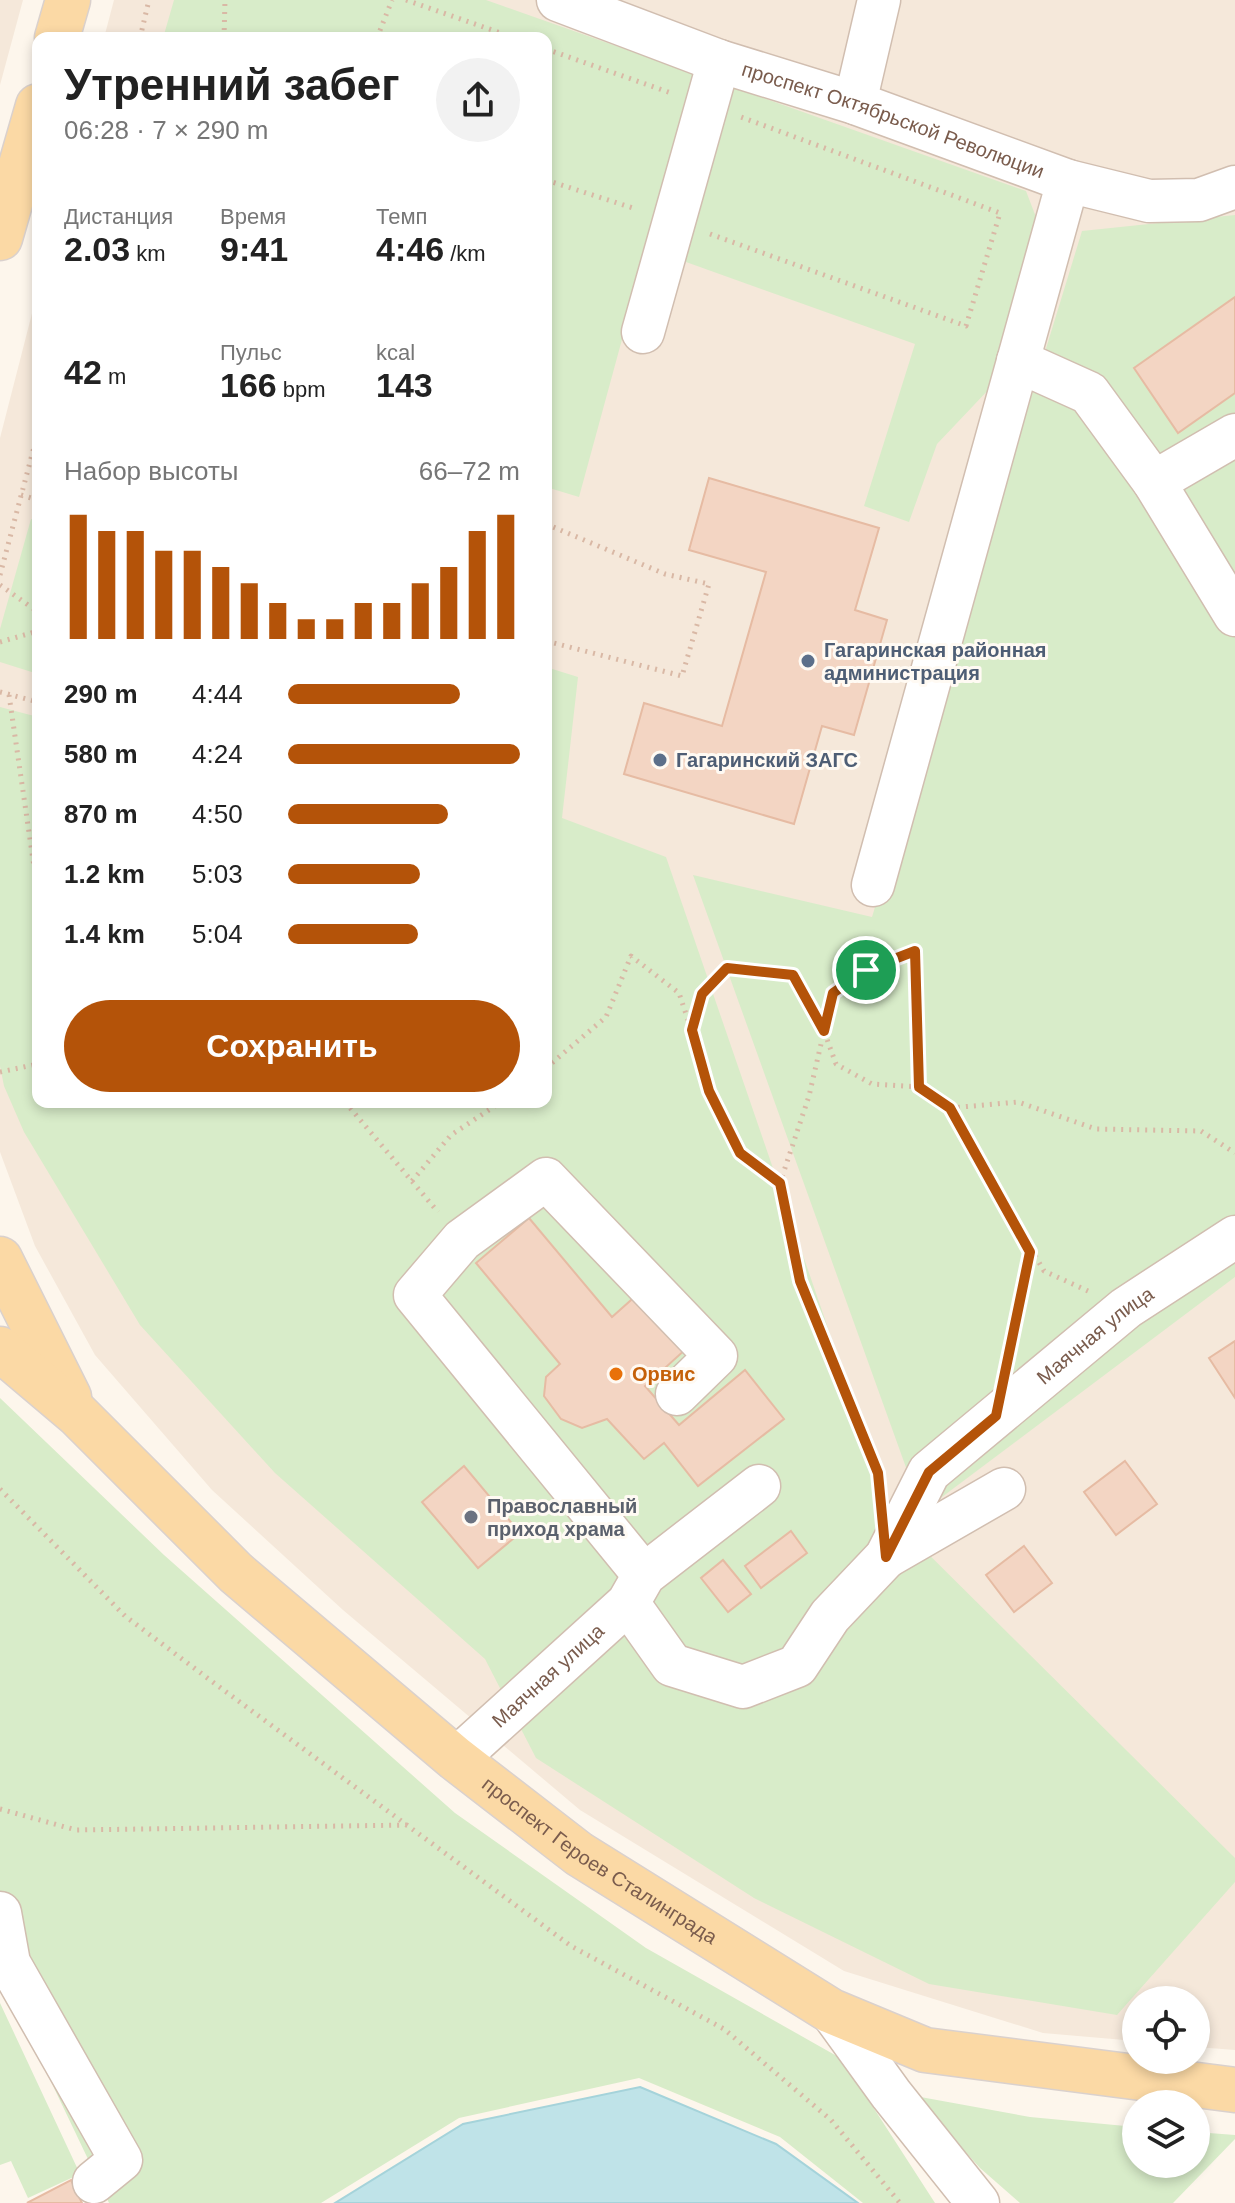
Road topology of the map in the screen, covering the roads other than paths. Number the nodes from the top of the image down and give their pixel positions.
1 (68, 0) edge
2 (879, 0) edge
3 (583, 4) edge
4 (59, 32) edge
5 (719, 61) junction
6 (855, 103) junction
7 (32, 127) edge
8 (1068, 181) junction
9 (1235, 187) edge
10 (0, 238) edge
11 (643, 332) dead end
12 (1018, 361) junction
13 (1235, 435) edge
14 (1154, 482) junction
15 (1235, 615) edge
16 (873, 885) dead end
17 (1235, 1237) edge
18 (0, 1259) edge
19 (0, 1349) edge
20 (677, 1394) dead end
21 (77, 1414) junction
22 (759, 1486) dead end
23 (1004, 1489) dead end
24 (886, 1557) junction
25 (636, 1589) junction
26 (456, 1759) junction
27 (0, 1913) edge
28 (831, 2011) junction
29 (1235, 2090) edge
30 (94, 2182) dead end
31 (978, 2203) edge

1 - 4 main road
2 - 6 street
3 - 5 street, проспект Октябрьской Революции
5 - 6 street, проспект Октябрьской Революции
5 - 11 street
6 - 8 street, проспект Октябрьской Революции
7 - 10 main road
8 - 9 street, проспект Октябрьской Революции
8 - 12 street
12 - 14 street
12 - 16 street
13 - 14 street
14 - 15 street
17 - 24 street, Маячная улица
18 - 21 main road
19 - 21 main road
20 - 25 street
21 - 26 main road, проспект Героев Сталинграда
22 - 25 street
23 - 24 street
24 - 25 street, Маячная улица
25 - 26 street, Маячная улица
26 - 28 main road, проспект Героев Сталинграда
27 - 30 street
28 - 29 main road, проспект Героев Сталинграда
28 - 31 street

